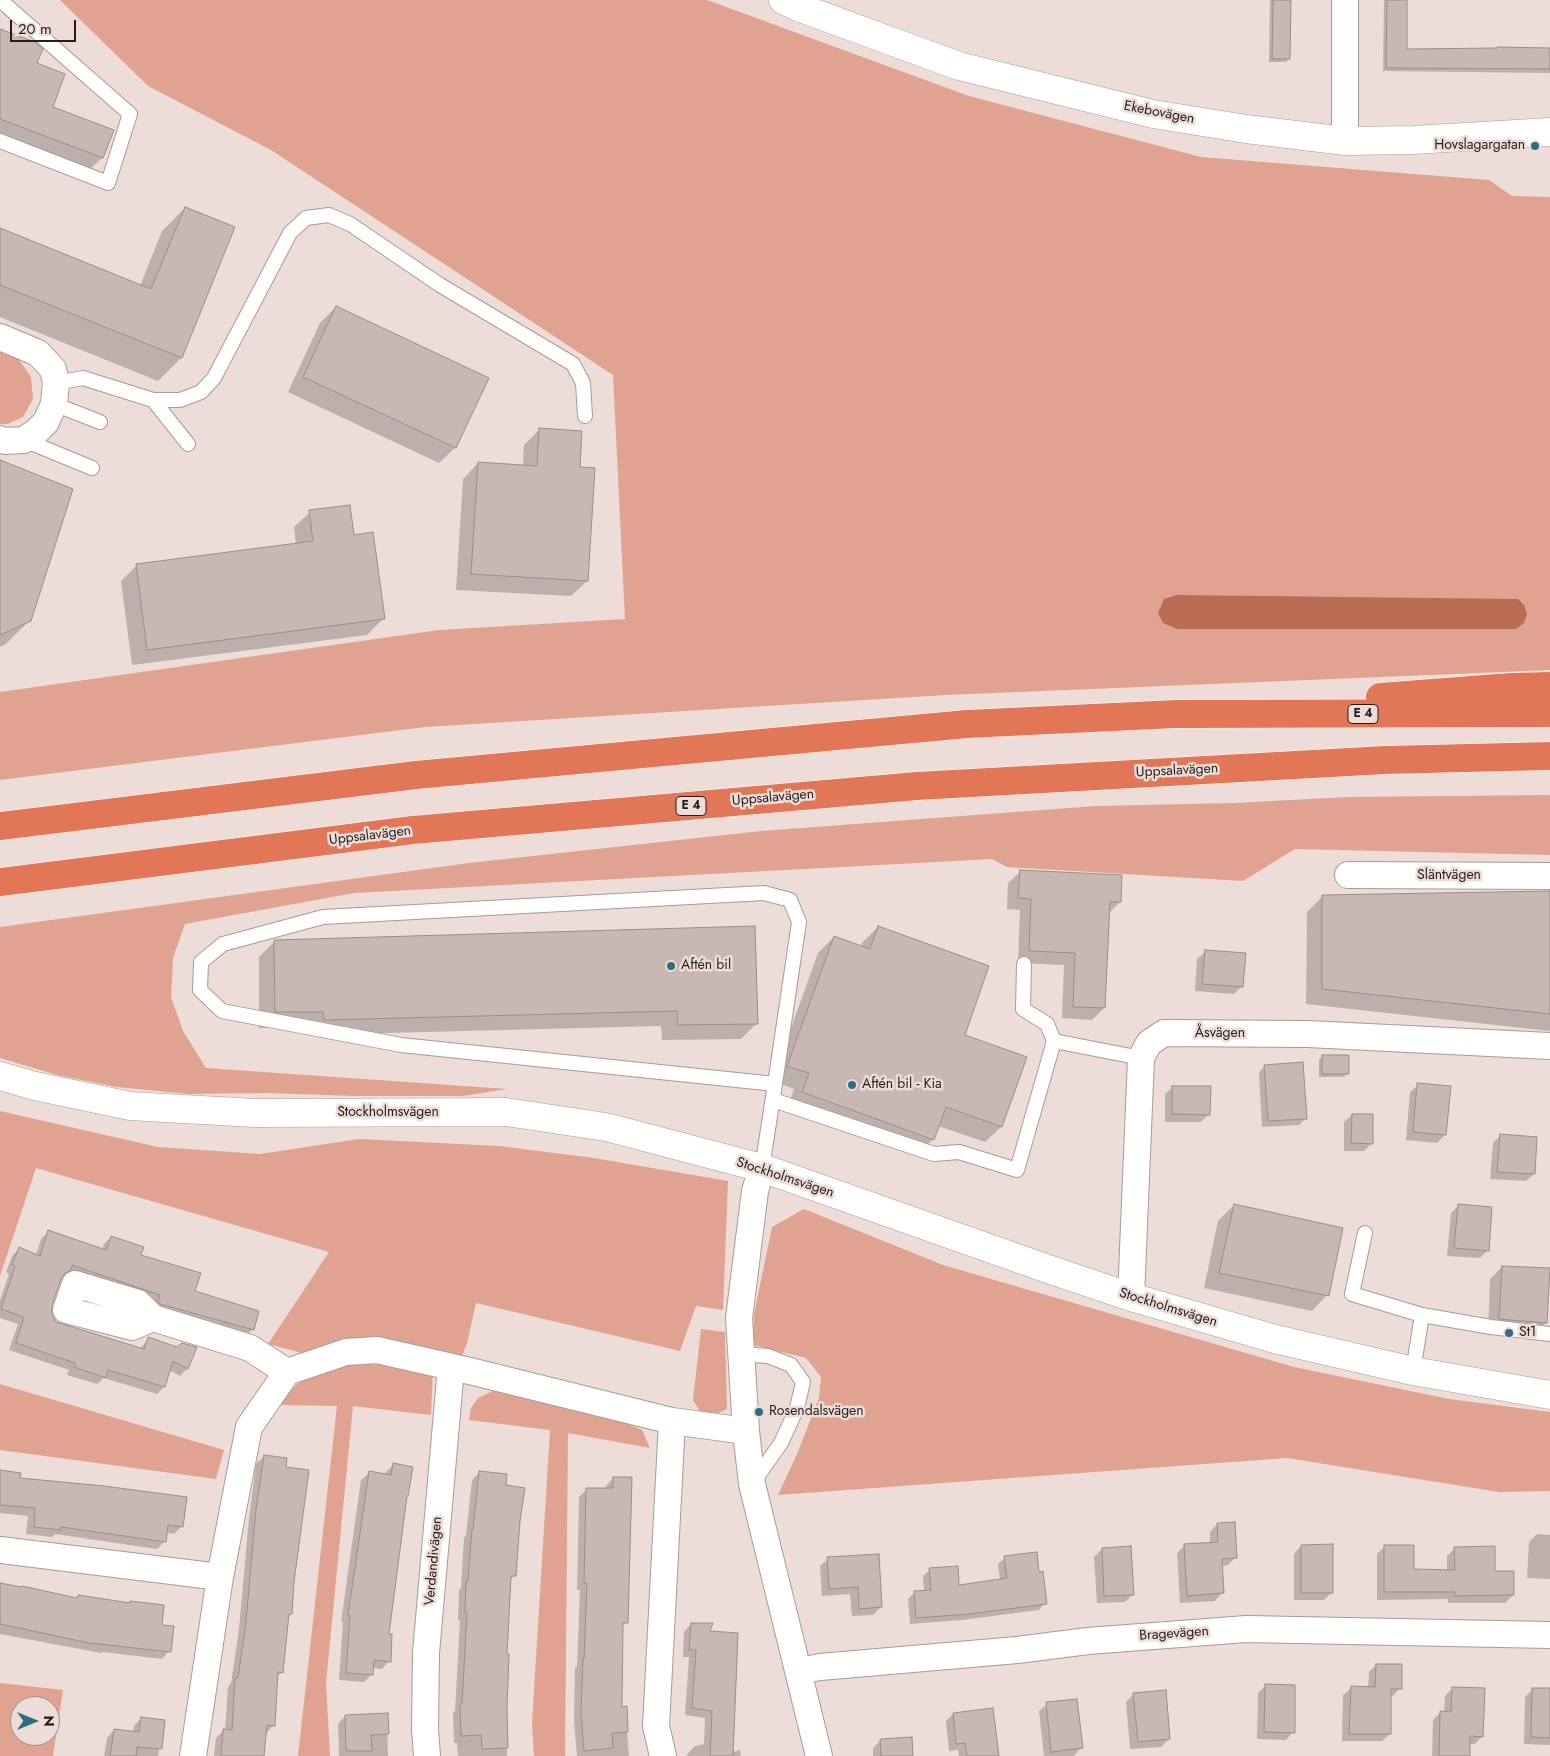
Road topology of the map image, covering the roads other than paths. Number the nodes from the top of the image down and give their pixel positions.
1 (0, 0) edge
2 (783, 0) edge
3 (1345, 0) edge
4 (1550, 132) edge
5 (0, 141) edge
6 (1345, 141) junction
7 (0, 337) edge
8 (55, 393) junction
9 (153, 400) junction
10 (585, 416) dead end
11 (100, 422) dead end
12 (12, 439) edge
13 (188, 444) dead end
14 (92, 468) dead end
15 (1550, 686) edge
16 (1550, 713) edge
17 (1176, 714) junction
18 (1550, 756) edge
19 (1385, 760) junction
20 (1550, 768) edge
21 (0, 826) edge
22 (1348, 875) dead end
23 (1550, 876) edge
24 (0, 882) edge
25 (1024, 964) dead end
26 (1054, 1041) junction
27 (1550, 1046) edge
28 (1141, 1058) junction
29 (0, 1076) edge
30 (775, 1084) junction
31 (773, 1100) junction
32 (762, 1168) junction
33 (1365, 1234) dead end
34 (1130, 1297) junction
35 (1422, 1315) junction
36 (153, 1318) dead end
37 (1550, 1334) edge
38 (740, 1354) junction
39 (451, 1367) junction
40 (1413, 1371) junction
41 (287, 1372) junction
42 (1550, 1395) edge
43 (672, 1421) junction
44 (746, 1431) junction
45 (752, 1484) junction
46 (0, 1550) edge
47 (220, 1577) junction
48 (1550, 1635) edge
49 (799, 1671) junction
50 (193, 1756) edge
51 (426, 1756) edge
52 (663, 1756) edge
53 (819, 1756) edge

1 - 5 lane
2 - 6 main road, Ekebovägen
3 - 6 street
4 - 6 main road, Ekebovägen
7 - 8 street
8 - 9 lane
8 - 11 lane
8 - 12 street
9 - 10 lane
9 - 13 lane
12 - 14 lane
15 - 17 highway
16 - 17 highway, E 4
17 - 21 highway, E 4
18 - 19 highway, Uppsalavägen / E 4
19 - 20 highway
19 - 24 highway, Uppsalavägen / E 4
22 - 23 street, Släntvägen
25 - 26 lane
26 - 28 lane
26 - 31 lane
27 - 28 street, Åsvägen
28 - 34 street
29 - 32 main road, Stockholmsvägen
30 - 30 lane
30 - 31 lane
31 - 32 lane
32 - 34 main road, Stockholmsvägen
32 - 38 street
33 - 35 lane
34 - 40 main road, Stockholmsvägen
35 - 37 lane
35 - 40 lane
36 - 41 street
38 - 44 street
38 - 45 lane
39 - 41 street
39 - 43 street
39 - 51 street, Verdandivägen
40 - 42 main road, Stockholmsvägen
41 - 47 street
43 - 44 street
43 - 52 street
44 - 45 street
45 - 49 street
46 - 47 street
47 - 50 street
48 - 49 street, Bragevägen
49 - 53 street

